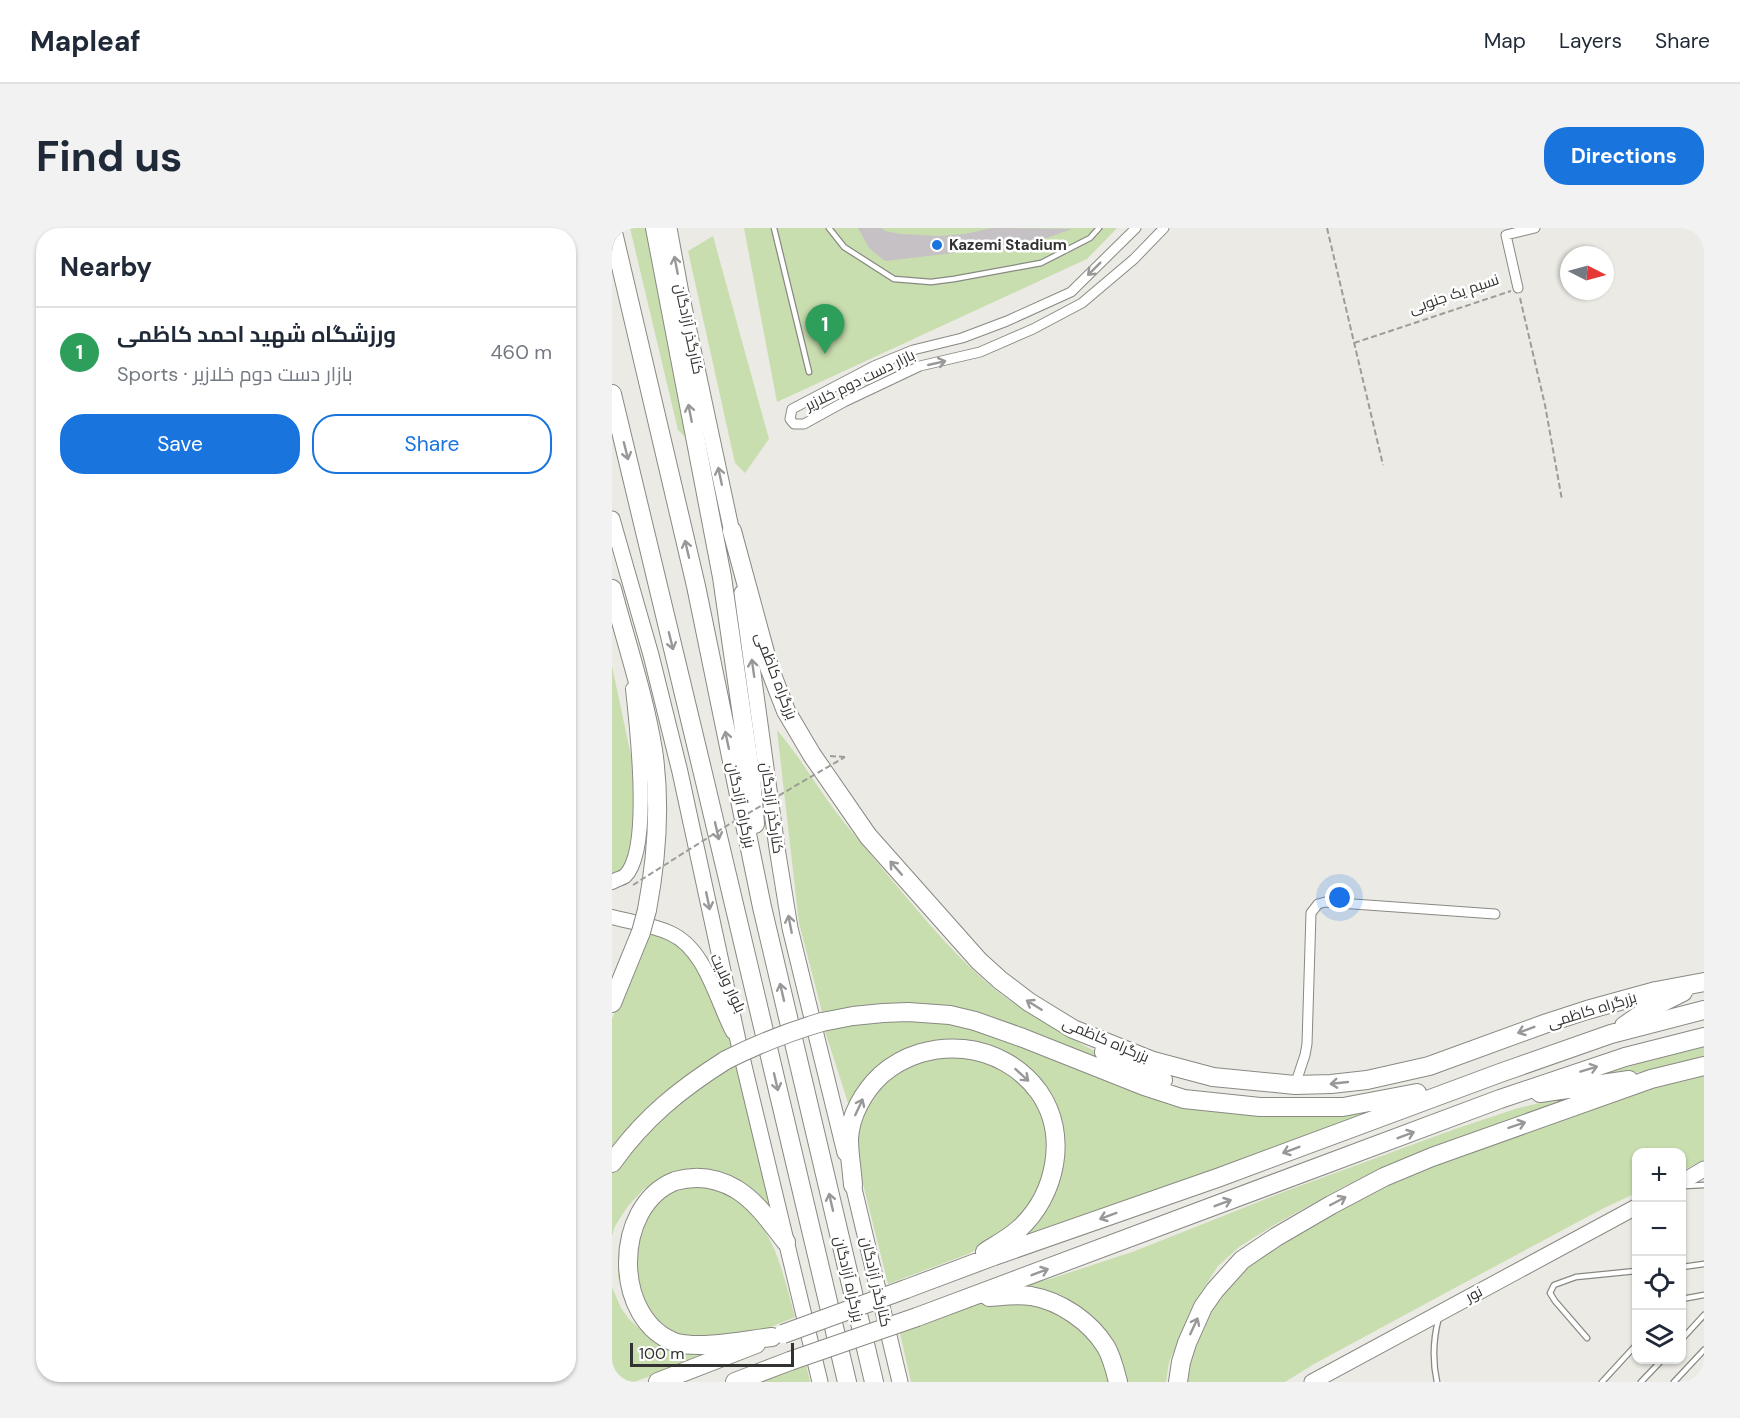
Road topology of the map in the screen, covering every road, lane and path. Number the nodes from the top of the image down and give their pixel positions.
1 (612, 228) edge
2 (656, 228) edge
3 (669, 228) edge
4 (774, 228) edge
5 (829, 228) edge
6 (1099, 228) edge
7 (1136, 228) edge
8 (1164, 228) edge
9 (1327, 228) edge
10 (1535, 228) edge
11 (1518, 288) junction
12 (1354, 343) junction
13 (809, 372) dead end
14 (612, 394) edge
15 (1383, 465) dead end
16 (1562, 500) dead end
17 (612, 519) edge
18 (732, 531) junction
19 (612, 589) edge
20 (630, 651) junction
21 (845, 757) dead end
22 (612, 882) edge
23 (633, 885) dead end
24 (762, 906) junction
25 (1495, 914) dead end
26 (612, 917) edge
27 (1702, 982) edge
28 (612, 1003) edge
29 (1704, 1010) edge
30 (1073, 1029) junction
31 (1611, 1034) junction
32 (1704, 1037) edge
33 (739, 1046) junction
34 (1704, 1066) edge
35 (1500, 1073) junction
36 (1652, 1079) junction
37 (1295, 1085) junction
38 (1500, 1099) junction
39 (1230, 1103) junction
40 (612, 1163) edge
41 (1704, 1170) edge
42 (1686, 1181) edge
43 (1686, 1184) edge
44 (853, 1185) junction
45 (1704, 1185) edge
46 (1632, 1209) edge
47 (786, 1242) junction
48 (1704, 1264) edge
49 (1686, 1266) edge
50 (958, 1269) junction
51 (1632, 1271) edge
52 (1704, 1295) edge
53 (1686, 1298) edge
54 (966, 1300) junction
55 (1440, 1312) junction
56 (1704, 1315) edge
57 (1686, 1335) edge
58 (777, 1336) junction
59 (1587, 1338) dead end
60 (1632, 1349) edge
61 (1704, 1350) edge
62 (1657, 1364) edge
63 (658, 1382) edge
64 (735, 1382) edge
65 (820, 1382) edge
66 (847, 1382) edge
67 (874, 1382) edge
68 (900, 1382) edge
69 (1118, 1382) edge
70 (1178, 1382) edge
71 (1312, 1382) edge
72 (1437, 1382) edge
73 (1602, 1382) edge
74 (1641, 1382) edge
75 (1674, 1382) edge

24 -> 1 highway, بزرگراه آزادگان
24 -> 2 highway
18 -> 3 main road, کنارگذر آزادگان
4 - 13 lane
5 - 6 lane
7 -> 8 street, بازار دست دوم خلازیر
9 - 12 path
10 - 11 street, نسیم یک جنوبی
11 - 12 path, نسیم یک جنوبی
11 - 16 path
12 - 15 path
14 -> 66 highway, بزرگراه آزادگان
17 -> 33 main road
30 -> 18 highway, بزرگراه کاظمی
44 -> 18 main road, کنارگذر آزادگان
19 - 20 highway
20 - 22 street
20 - 28 highway, bridge
21 - 23 path, bridge
67 -> 24 highway, بزرگراه آزادگان
25 - 37 street
26 - 33 street, بلوار ولایت
27 - 31 highway
27 -> 37 highway, بزرگراه کاظمی
29 - 31 highway, بزرگراه کاظمی
30 - 37 highway, بزرگراه کاظمی
30 - 39 highway
31 - 35 highway, بزرگراه کاظمی
38 -> 32 highway
33 - 47 main road
34 - 36 highway
35 - 39 highway
35 -> 50 highway, بزرگراه کاظمی
36 - 38 highway
70 -> 36 highway
54 -> 38 highway
39 - 40 highway, bridge
41 - 42 main road
43 - 45 lane
44 -> 50 highway
44 - 68 main road, کنارگذر آزادگان
46 - 55 main road, نور
47 - 58 highway
47 - 65 main road
48 - 49 lane
50 - 58 highway, بزرگراه کاظمی, bridge
51 - 59 lane
52 - 53 lane
54 - 64 highway, bridge
54 - 69 highway
55 - 71 main road, نور
55 - 72 lane
56 - 57 lane
58 - 63 highway
60 - 73 lane
61 - 75 lane
62 - 74 lane

